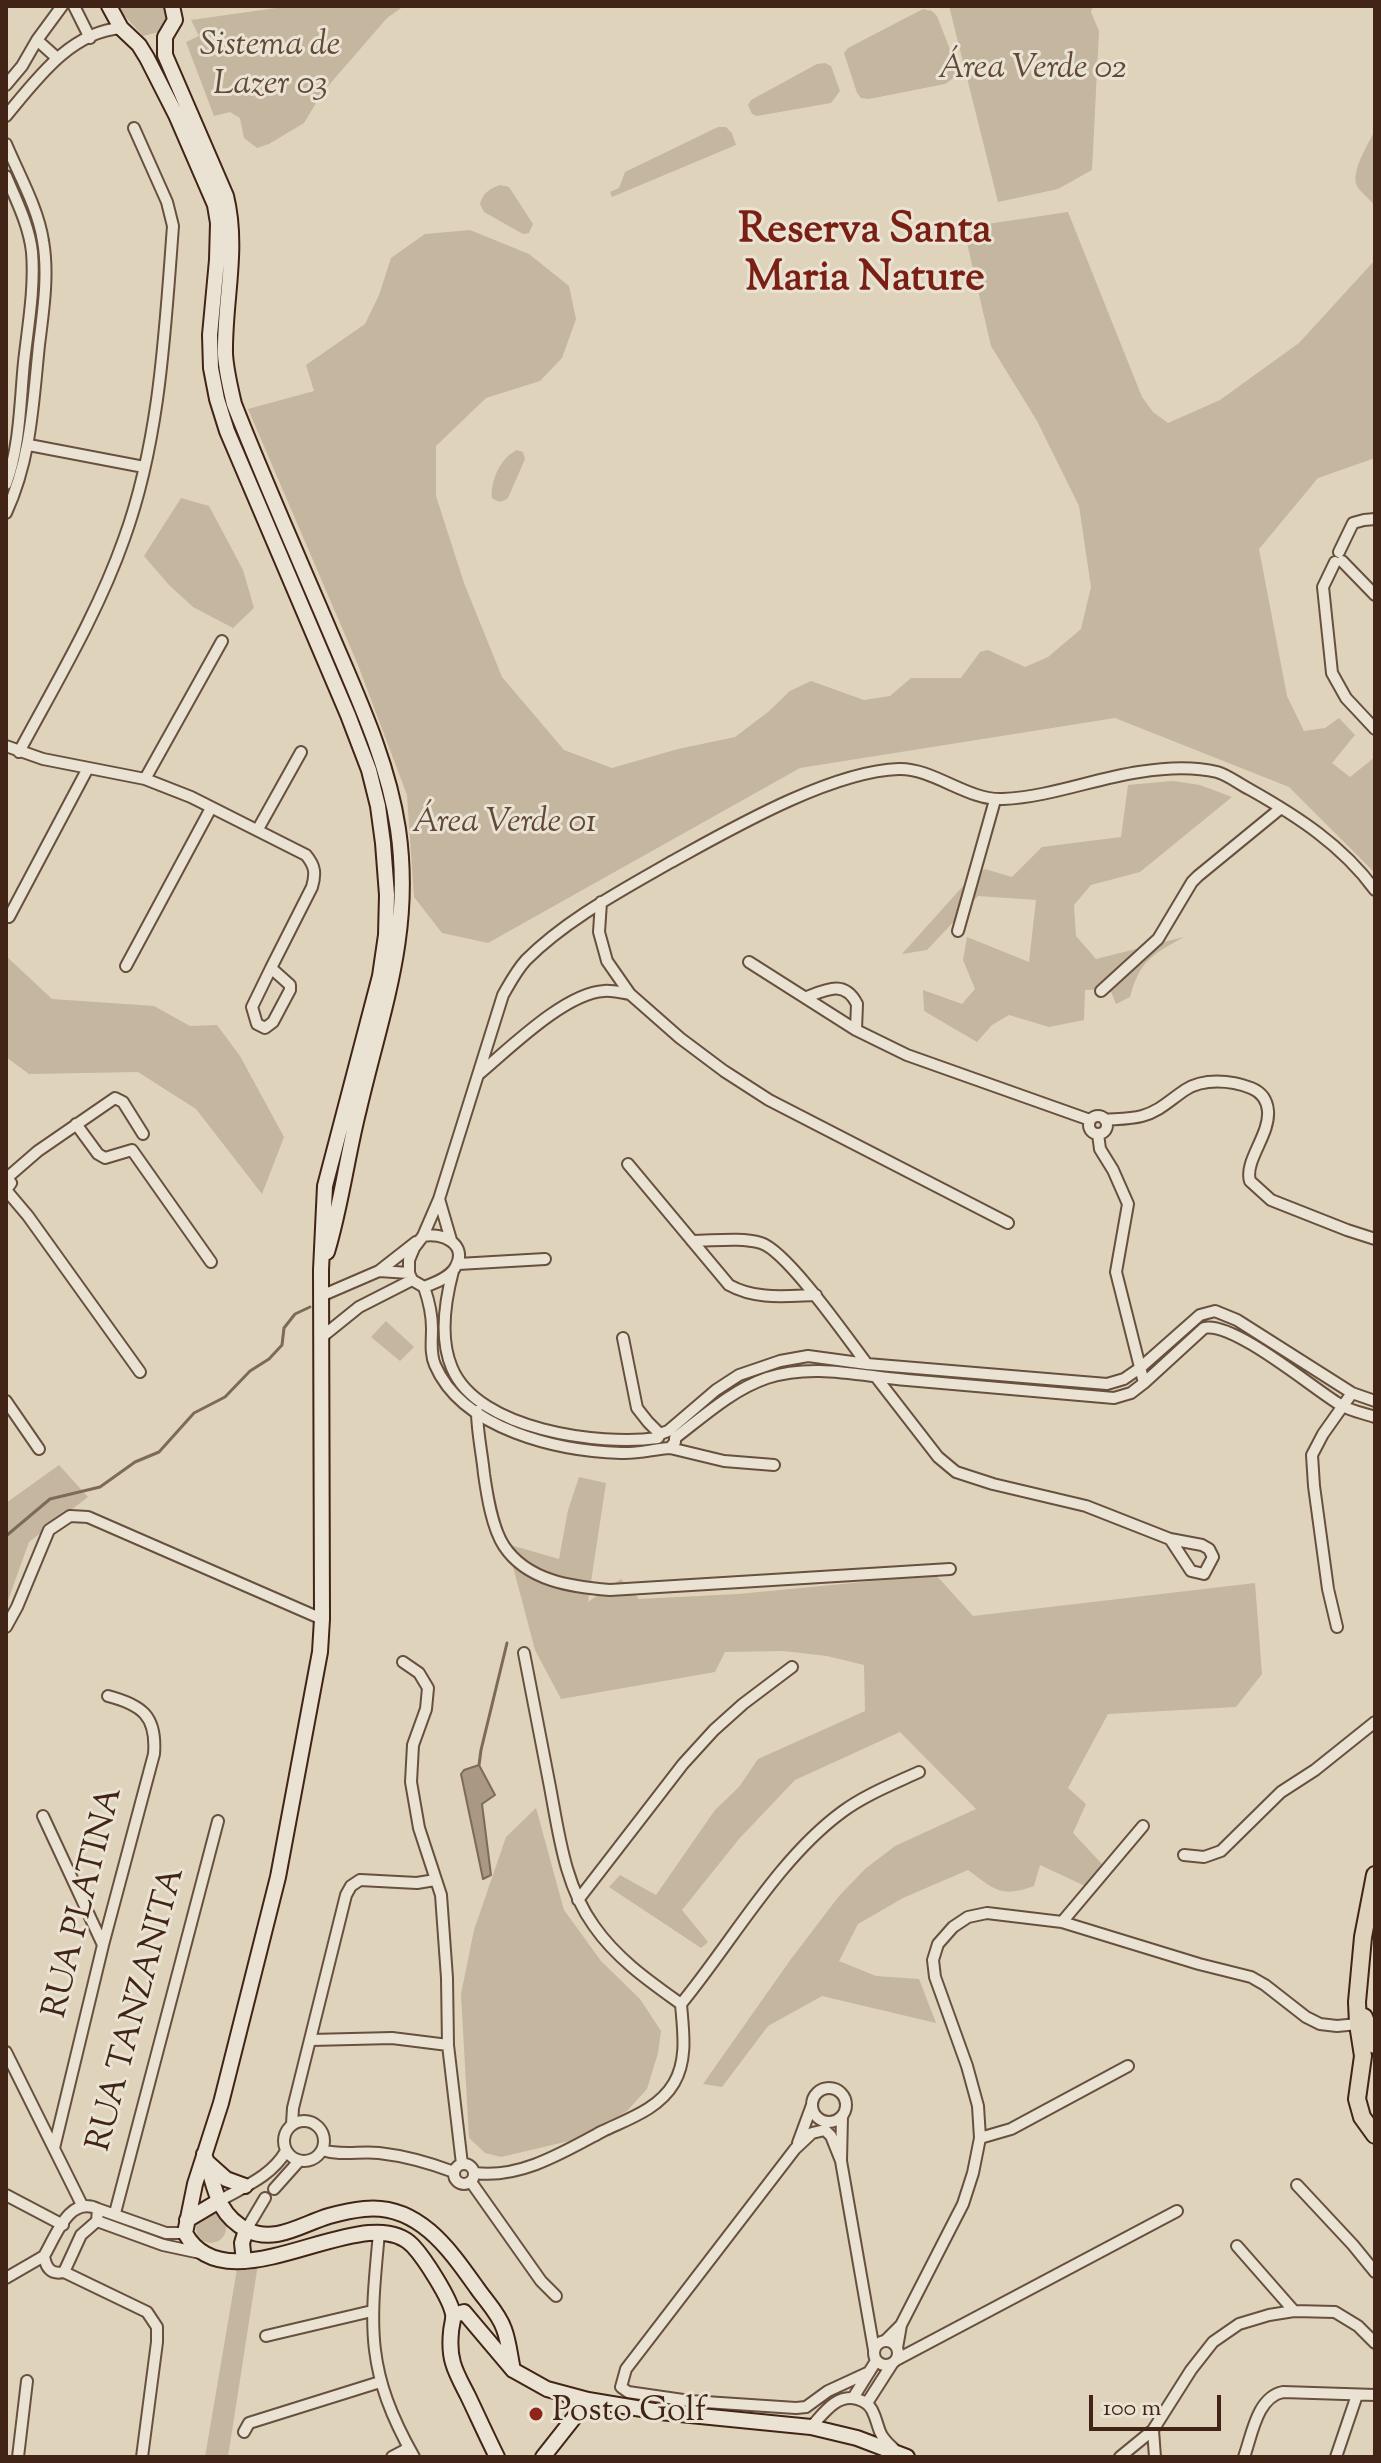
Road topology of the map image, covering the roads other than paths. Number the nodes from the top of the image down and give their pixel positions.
1 (62, 6) edge
2 (74, 6) edge
3 (109, 6) edge
4 (172, 6) edge
5 (121, 28) junction
6 (165, 37) junction
7 (90, 38) junction
8 (37, 40) junction
9 (139, 45) junction
10 (57, 58) junction
11 (22, 66) junction
12 (37, 79) junction
13 (6, 85) edge
14 (6, 116) edge
15 (134, 128) dead end
16 (6, 144) edge
17 (6, 176) edge
18 (18, 418) junction
19 (29, 445) junction
20 (144, 467) junction
21 (12, 468) junction
22 (6, 484) edge
23 (6, 513) edge
24 (1375, 519) edge
25 (1339, 558) junction
26 (1375, 595) edge
27 (222, 641) dead end
28 (1375, 729) edge
29 (6, 746) edge
30 (19, 752) junction
31 (301, 752) dead end
32 (88, 768) junction
33 (145, 779) junction
34 (995, 800) junction
35 (211, 808) junction
36 (1281, 808) junction
37 (258, 829) junction
38 (1375, 890) edge
39 (601, 902) junction
40 (9, 917) dead end
41 (574, 922) junction
42 (958, 931) dead end
43 (599, 932) junction
44 (749, 962) dead end
45 (126, 966) dead end
46 (271, 968) junction
47 (616, 975) junction
48 (603, 991) junction
49 (1101, 991) dead end
50 (630, 994) junction
51 (807, 997) junction
52 (856, 1030) junction
53 (489, 1041) junction
54 (505, 1051) junction
55 (478, 1076) junction
56 (1090, 1120) junction
57 (1105, 1120) junction
58 (76, 1124) junction
59 (143, 1134) dead end
60 (1098, 1134) junction
61 (628, 1164) dead end
62 (7, 1177) edge
63 (6, 1190) edge
64 (439, 1199) junction
65 (1008, 1223) dead end
66 (421, 1238) junction
67 (1375, 1239) edge
68 (451, 1240) junction
69 (692, 1241) junction
70 (545, 1259) dead end
71 (211, 1262) dead end
72 (455, 1267) junction
73 (321, 1270) junction
74 (379, 1271) junction
75 (410, 1277) junction
76 (424, 1287) junction
77 (816, 1295) junction
78 (321, 1296) junction
79 (323, 1336) junction
80 (623, 1338) dead end
81 (867, 1364) junction
82 (908, 1367) junction
83 (1140, 1368) junction
84 (140, 1372) dead end
85 (877, 1378) junction
86 (907, 1380) junction
87 (1144, 1383) junction
88 (1352, 1393) junction
89 (6, 1401) edge
90 (481, 1401) junction
91 (1375, 1401) edge
92 (1343, 1407) junction
93 (476, 1413) junction
94 (1375, 1417) edge
95 (666, 1440) junction
96 (39, 1449) dead end
97 (774, 1465) dead end
98 (1170, 1539) dead end
99 (950, 1569) dead end
100 (322, 1619) junction
101 (6, 1627) edge
102 (1337, 1627) dead end
103 (524, 1653) dead end
104 (403, 1662) dead end
105 (792, 1667) dead end
106 (108, 1696) dead end
107 (1375, 1722) edge
108 (919, 1772) dead end
109 (43, 1816) dead end
110 (218, 1821) dead end
111 (1143, 1826) dead end
112 (1184, 1855) dead end
113 (1375, 1875) edge
114 (435, 1880) junction
115 (578, 1900) junction
116 (1062, 1922) junction
117 (103, 1945) junction
118 (1357, 2002) junction
119 (681, 2004) junction
120 (1358, 2024) junction
121 (311, 2040) junction
122 (448, 2045) junction
123 (1375, 2045) edge
124 (6, 2052) edge
125 (1128, 2066) dead end
126 (1375, 2071) edge
127 (1358, 2083) junction
128 (813, 2103) junction
129 (842, 2116) junction
130 (292, 2124) junction
131 (827, 2126) junction
132 (1375, 2135) edge
133 (980, 2138) junction
134 (54, 2148) junction
135 (795, 2149) junction
136 (322, 2150) junction
137 (286, 2151) junction
138 (205, 2158) junction
139 (299, 2161) junction
140 (841, 2161) junction
141 (458, 2168) junction
142 (473, 2178) junction
143 (1297, 2185) dead end
144 (245, 2186) junction
145 (274, 2189) dead end
146 (6, 2195) edge
147 (265, 2198) dead end
148 (219, 2201) junction
149 (82, 2205) junction
150 (98, 2209) junction
151 (1177, 2211) dead end
152 (115, 2213) junction
153 (97, 2221) junction
154 (63, 2225) junction
155 (186, 2227) junction
156 (246, 2230) junction
157 (166, 2233) junction
158 (379, 2233) junction
159 (163, 2245) junction
160 (1237, 2246) dead end
161 (205, 2254) junction
162 (44, 2256) junction
163 (244, 2261) junction
164 (64, 2272) junction
165 (1375, 2272) edge
166 (6, 2278) edge
167 (556, 2296) dead end
168 (372, 2311) junction
169 (1294, 2311) junction
170 (454, 2315) junction
171 (901, 2325) junction
172 (266, 2336) dead end
173 (885, 2341) junction
174 (1375, 2343) edge
175 (897, 2348) junction
176 (875, 2355) junction
177 (894, 2362) junction
178 (513, 2370) junction
179 (867, 2373) junction
180 (27, 2381) dead end
181 (380, 2382) junction
182 (1357, 2395) junction
183 (1375, 2395) edge
184 (853, 2398) junction
185 (588, 2400) junction
186 (867, 2403) junction
187 (811, 2427) junction
188 (1153, 2430) junction
189 (244, 2432) dead end
190 (412, 2453) edge
191 (904, 2456) edge
192 (18, 2457) edge
193 (142, 2457) edge
194 (392, 2457) edge
195 (497, 2457) edge
196 (543, 2457) edge
197 (1120, 2457) edge
198 (1155, 2457) edge
199 (1244, 2457) edge
200 (1336, 2457) edge

1 - 8 street
2 - 7 street
3 - 5 main road
4 - 6 main road
5 - 7 street
5 - 9 main road
6 - 9 main road
6 - 73 main road
7 - 10 street
8 - 10 street
8 - 11 street
9 - 73 main road
10 - 12 street
11 - 12 street
11 - 13 street
12 - 14 street
15 - 20 street
16 - 19 street
17 - 18 street
18 - 19 street
18 - 21 street
19 - 20 street
19 - 21 street
19 - 23 street
20 - 30 street
21 - 22 street
24 - 25 street
25 - 26 street
25 - 28 street
27 - 33 street
29 - 30 street
30 - 32 street
31 - 37 street
32 - 33 street
32 - 40 street
33 - 35 street
34 - 36 street
34 - 39 street
34 - 42 street
35 - 37 street
35 - 45 street
36 - 38 street
36 - 49 street
37 - 46 street
39 - 41 street
39 - 43 street
41 - 43 street
41 - 53 street
43 - 47 street
44 - 51 street
46 - 46 street
47 - 48 street
47 - 50 street
48 - 50 street
48 - 54 street
50 - 65 street
51 - 52 street
51 - 52 street
52 - 56 street
53 - 54 street
53 - 55 street
54 - 55 street
55 - 64 street
56 - 57 street
56 - 60 street
57 - 60 street
57 - 67 street
58 - 59 street
58 - 62 street
58 - 71 street
60 - 83 street
61 - 69 street
62 - 63 street
63 - 84 street
64 - 66 street
64 - 68 street
66 - 68 street
66 - 74 street
66 - 75 street
68 - 72 street
69 - 77 street
69 - 77 street
70 - 72 street
72 - 76 street
72 - 90 street
73 - 78 main road
74 - 75 street
74 - 78 street
75 - 76 street
75 - 79 street
76 - 93 street
77 - 81 street
78 - 79 main road
79 - 100 main road
80 - 95 street
81 - 82 street
81 - 85 street
81 - 95 street
82 - 83 street
82 - 86 street
83 - 87 street
83 - 88 street
85 - 86 street
85 - 95 street
85 - 98 street
86 - 87 street
87 - 92 street
88 - 91 street
88 - 92 street
89 - 96 street
90 - 93 street
90 - 95 street
92 - 94 street
92 - 102 street
93 - 95 street
93 - 99 street
95 - 97 street
100 - 101 street
100 - 138 main road
103 - 115 street
104 - 114 street
105 - 115 street
106 - 117 street, RUA PLATINA
107 - 112 street
108 - 119 street
109 - 117 street
110 - 152 street, RUA TANZANITA
111 - 116 street
113 - 118 main road
114 - 121 street
114 - 122 street
115 - 119 street
116 - 120 street
116 - 133 street
117 - 134 street, RUA PLATINA
118 - 120 main road
118 - 123 main road
119 - 142 street
120 - 127 main road
121 - 122 street
121 - 130 street
122 - 141 street
124 - 134 street
125 - 133 street
126 - 127 main road
127 - 132 main road
128 - 129 street
128 - 131 street
128 - 135 street
129 - 131 street
129 - 140 street
130 - 136 street
130 - 137 street
131 - 135 street
131 - 140 street
133 - 171 street
134 - 149 street
135 - 179 street
136 - 139 street
136 - 141 street
137 - 139 street
137 - 144 street
138 - 144 main road
138 - 148 main road
138 - 155 main road
139 - 145 street
140 - 176 street
141 - 142 street
141 - 142 street
142 - 167 street
143 - 165 street
144 - 148 street
146 - 154 street
147 - 156 street
148 - 155 main road
148 - 156 main road
149 - 150 street
149 - 154 street
150 - 152 street
150 - 153 street
151 - 177 street
152 - 157 street
153 - 159 street
153 - 164 street
154 - 162 street
155 - 157 street
155 - 161 main road
156 - 163 main road
156 - 178 main road
157 - 159 street
158 - 163 main road
158 - 168 street
158 - 170 main road
159 - 161 street
160 - 169 street
161 - 163 main road
162 - 164 street
162 - 166 street
164 - 193 street
168 - 172 street
168 - 181 street
169 - 174 street
169 - 188 street
170 - 178 main road
170 - 195 main road
171 - 173 street
171 - 175 street
173 - 175 street
173 - 176 street
175 - 177 street
176 - 177 street
176 - 179 street
177 - 186 street
178 - 185 main road
179 - 184 street
180 - 192 street
181 - 189 street
181 - 190 street
182 - 183 street
182 - 199 street
182 - 200 street
184 - 186 street
184 - 187 street
185 - 187 main road
185 - 196 main road
186 - 191 street
187 - 191 main road
188 - 197 street
188 - 198 street
190 - 194 street

